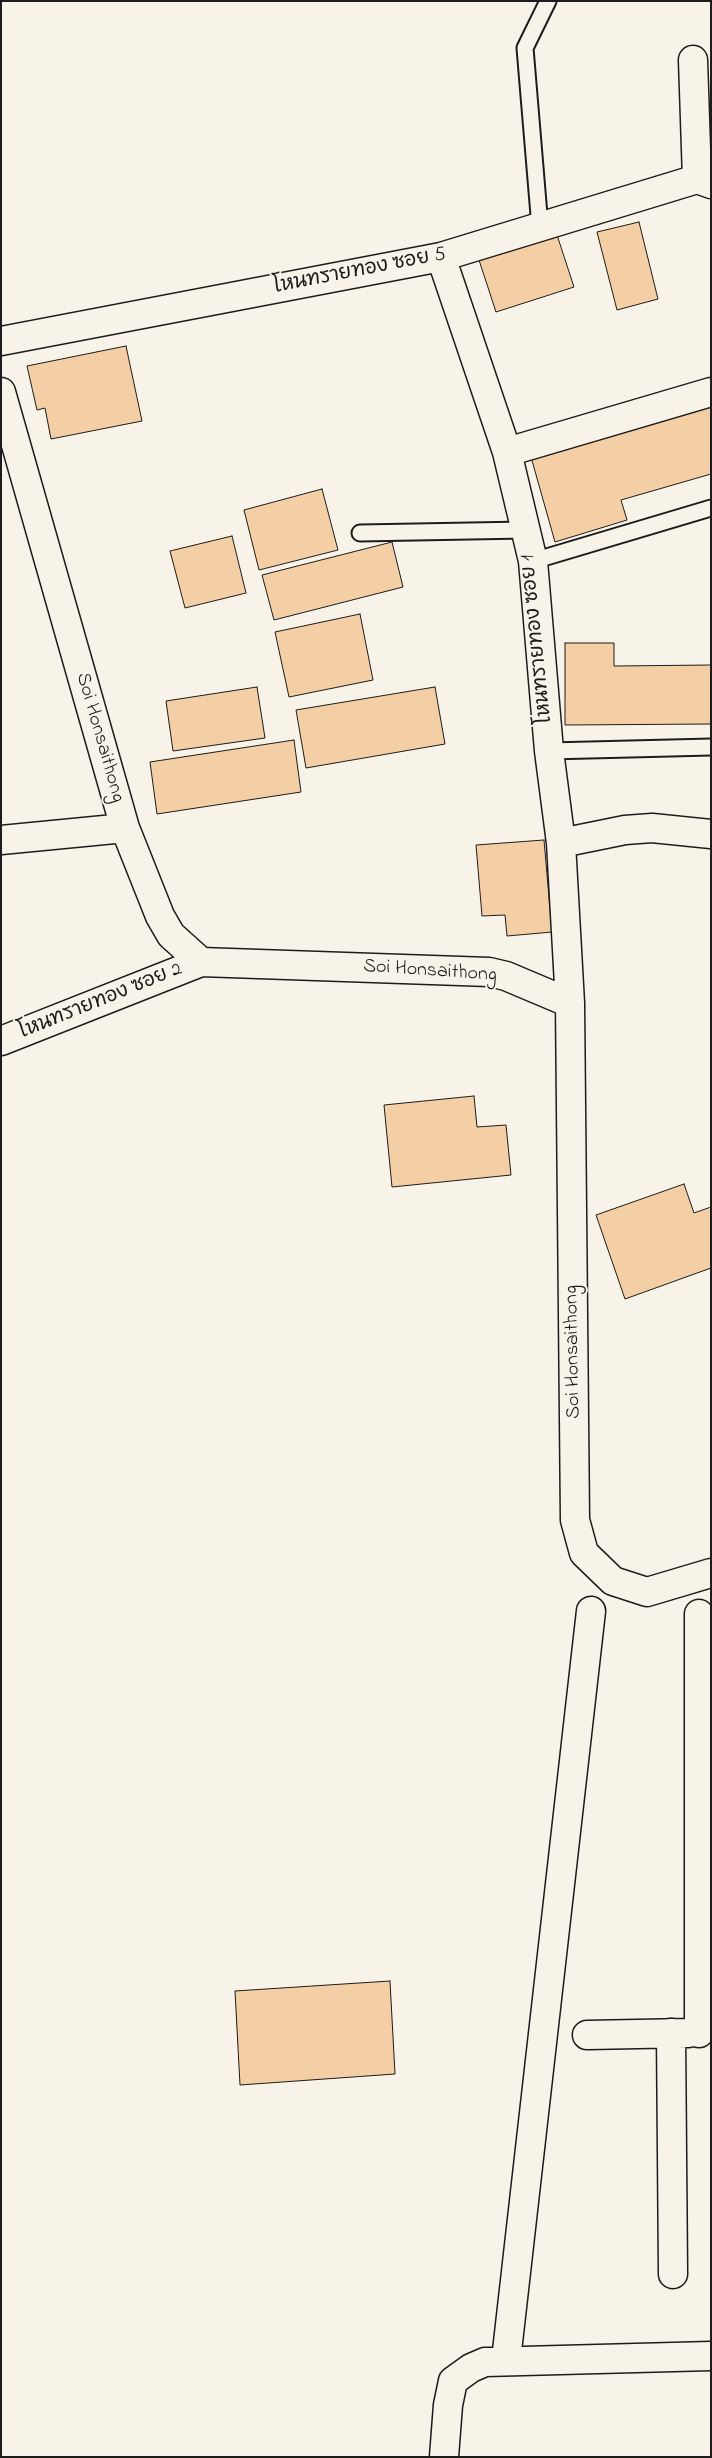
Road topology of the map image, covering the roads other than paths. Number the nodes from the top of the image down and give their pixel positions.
1 (548, 1) edge
2 (692, 60) dead end
3 (704, 182) edge
4 (540, 227) junction
5 (441, 257) junction
6 (1, 341) edge
7 (711, 392) edge
8 (3, 401) edge
9 (507, 452) junction
10 (711, 508) edge
11 (524, 530) junction
12 (360, 533) dead end
13 (533, 561) junction
14 (711, 747) edge
15 (549, 751) junction
16 (125, 828) junction
17 (711, 834) edge
18 (1, 840) edge
19 (561, 843) junction
20 (201, 962) junction
21 (570, 1003) junction
22 (1, 1041) edge
23 (711, 1572) edge
24 (591, 1611) dead end
25 (699, 1614) dead end
26 (705, 2033) edge
27 (670, 2034) junction
28 (587, 2035) dead end
29 (673, 2274) dead end
30 (711, 2356) edge
31 (506, 2360) junction
32 (444, 2457) edge

1 - 4 lane
2 - 3 street
3 - 4 street, โหนทรายทอง ซอย 5
4 - 5 street, โหนทรายทอง ซอย 5
5 - 6 street, โหนทรายทอง ซอย 5
5 - 9 street, โหนทรายทอง ซอย 1
7 - 9 street
8 - 16 street, Soi Honsaithong
9 - 11 street, โหนทรายทอง ซอย 1
10 - 13 lane
11 - 12 lane
11 - 13 street, โหนทรายทอง ซอย 1
13 - 15 street, โหนทรายทอง ซอย 1
14 - 15 lane
15 - 19 street, โหนทรายทอง ซอย 1
16 - 18 street
16 - 20 street, Soi Honsaithong
17 - 19 street
19 - 21 street, โหนทรายทอง ซอย 1
20 - 21 street, Soi Honsaithong
20 - 22 street, โหนทรายทอง ซอย 2
21 - 23 street, Soi Honsaithong
24 - 31 street
25 - 26 street
26 - 27 street
27 - 28 street
27 - 29 street
30 - 31 street
31 - 32 street

